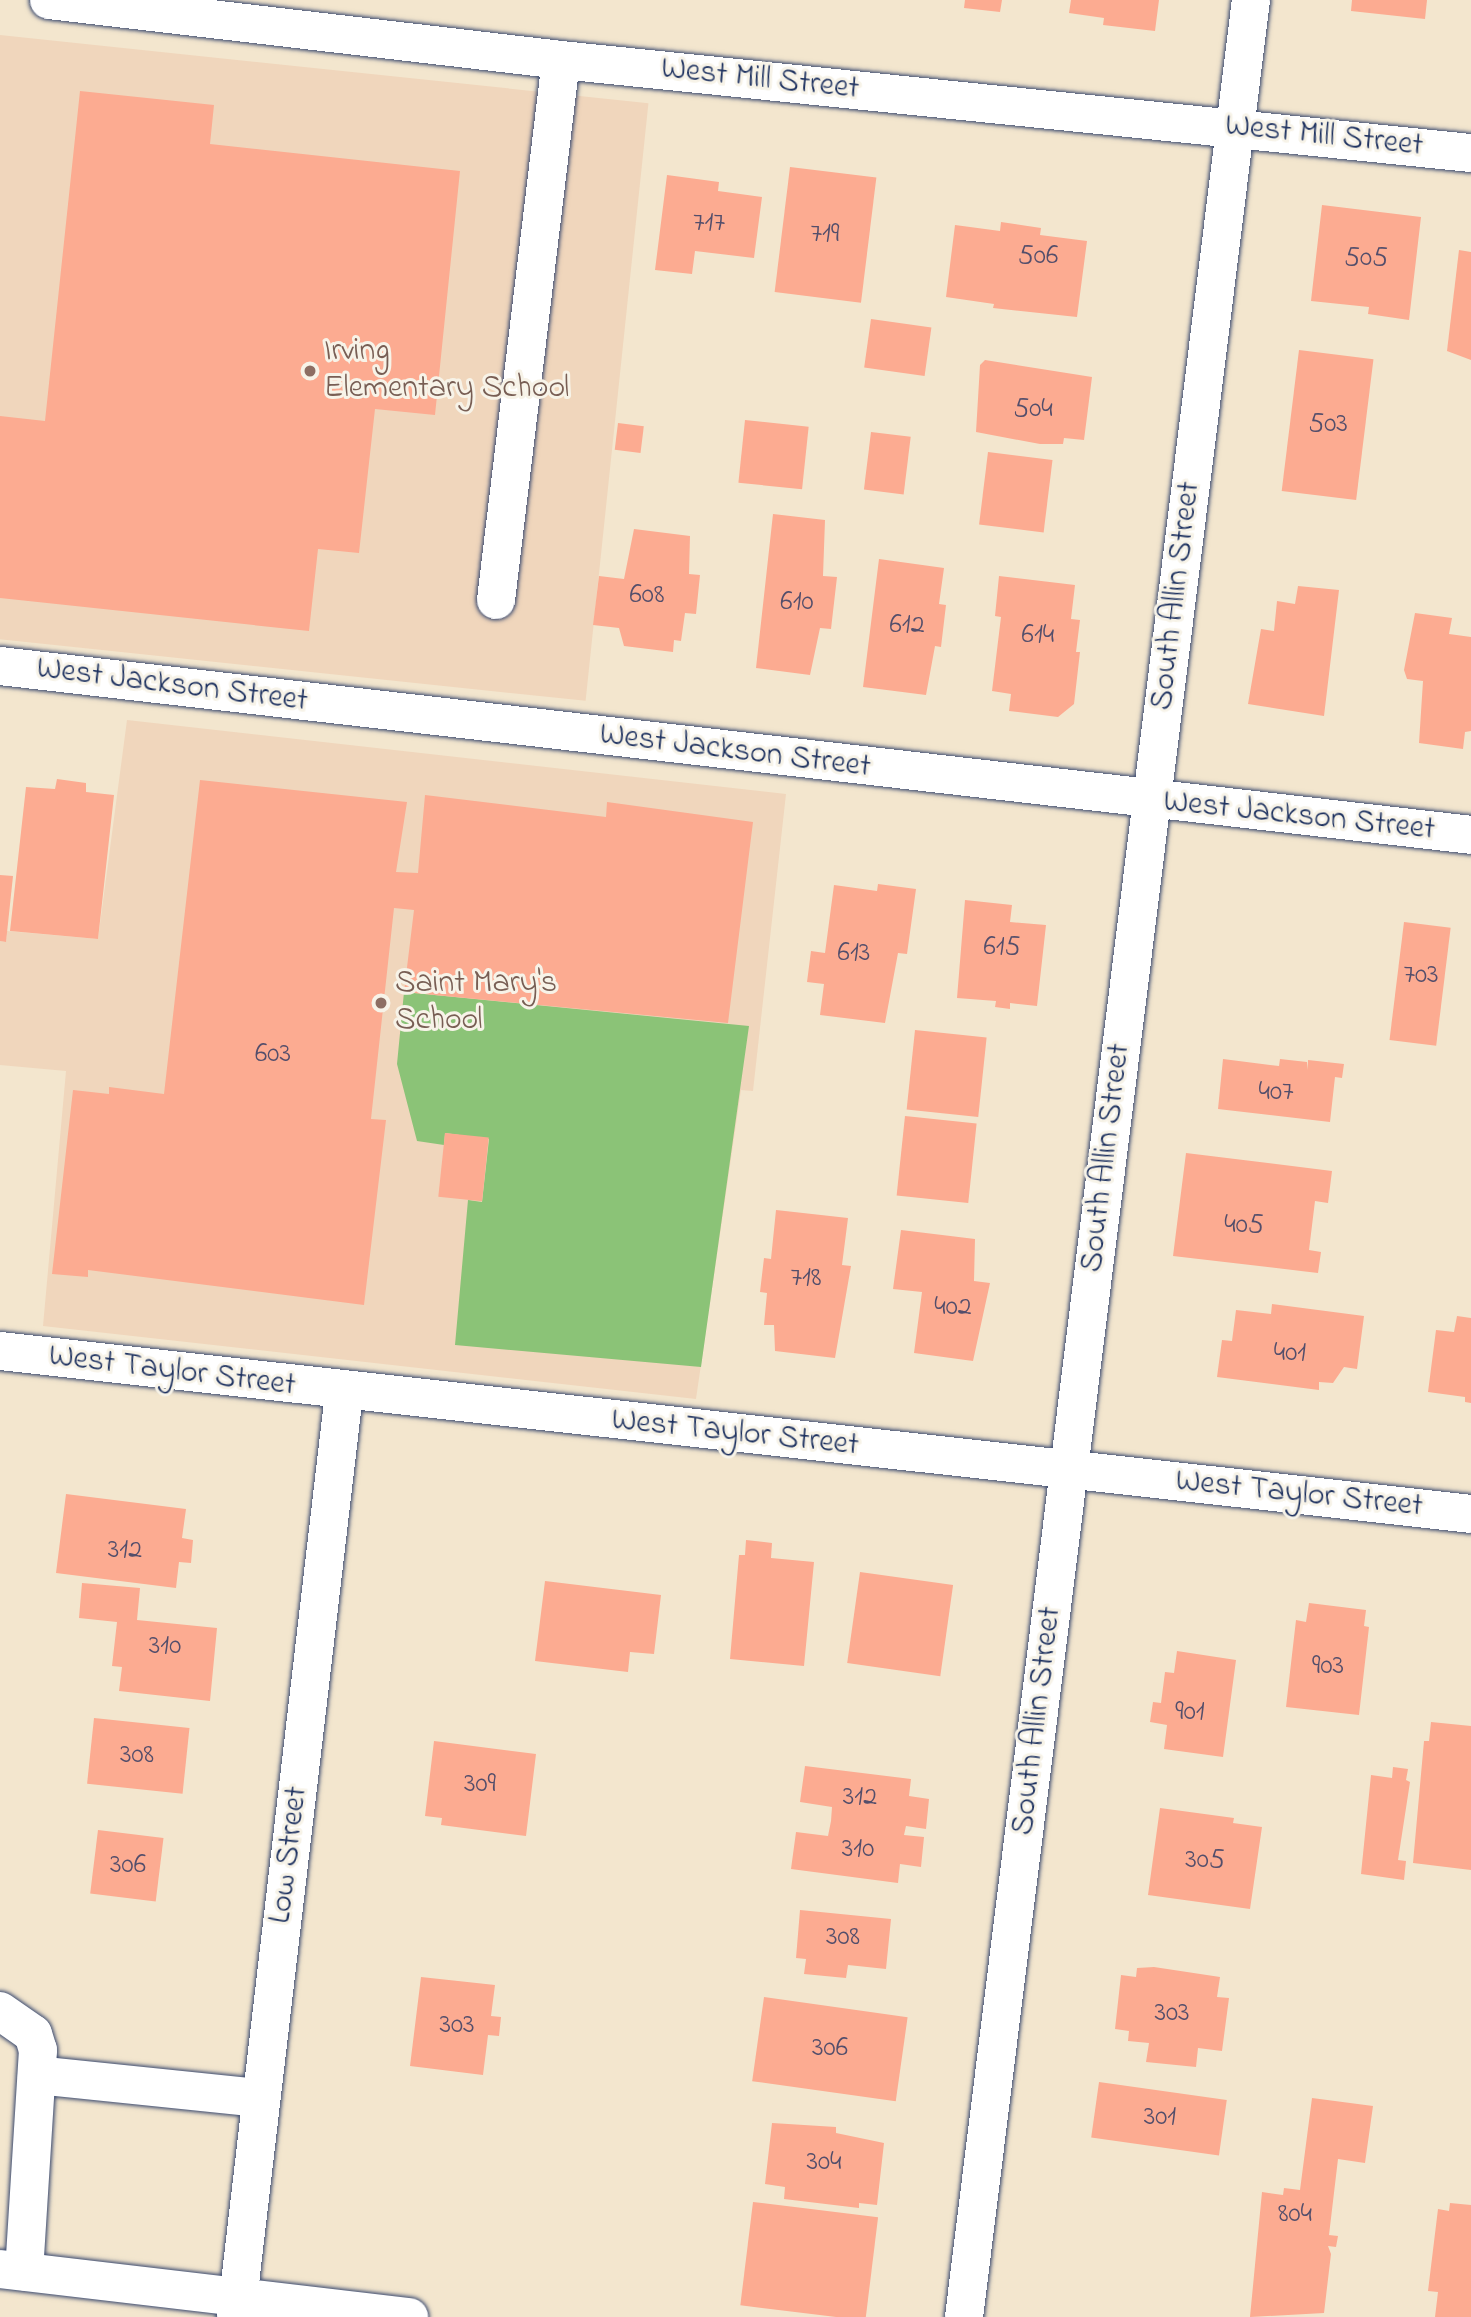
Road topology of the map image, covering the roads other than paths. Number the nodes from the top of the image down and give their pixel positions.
1 (49, 0) edge
2 (1251, 0) edge
3 (561, 60) junction
4 (1236, 128) junction
5 (1471, 153) edge
6 (496, 600) dead end
7 (0, 666) edge
8 (1151, 802) junction
9 (1471, 835) edge
10 (0, 1351) edge
11 (344, 1393) junction
12 (1069, 1470) junction
13 (1471, 1514) edge
14 (0, 2011) edge
15 (37, 2075) junction
16 (261, 2098) junction
17 (12, 2271) edge
18 (237, 2306) edge
19 (409, 2317) edge
20 (964, 2317) edge

1 - 3 street, West Mill Street
2 - 4 street, South Allin Street
3 - 4 street, West Mill Street
3 - 6 street
4 - 5 street, West Mill Street
4 - 8 street, South Allin Street
7 - 8 street, West Jackson Street
8 - 9 street, West Jackson Street
8 - 12 street, South Allin Street
10 - 11 street, West Taylor Street
11 - 12 street, West Taylor Street
11 - 16 street, Low Street
12 - 13 street, West Taylor Street
12 - 20 street, South Allin Street
14 - 15 street
15 - 16 street
15 - 17 street
16 - 18 street, Low Street
17 - 18 street
18 - 19 street

